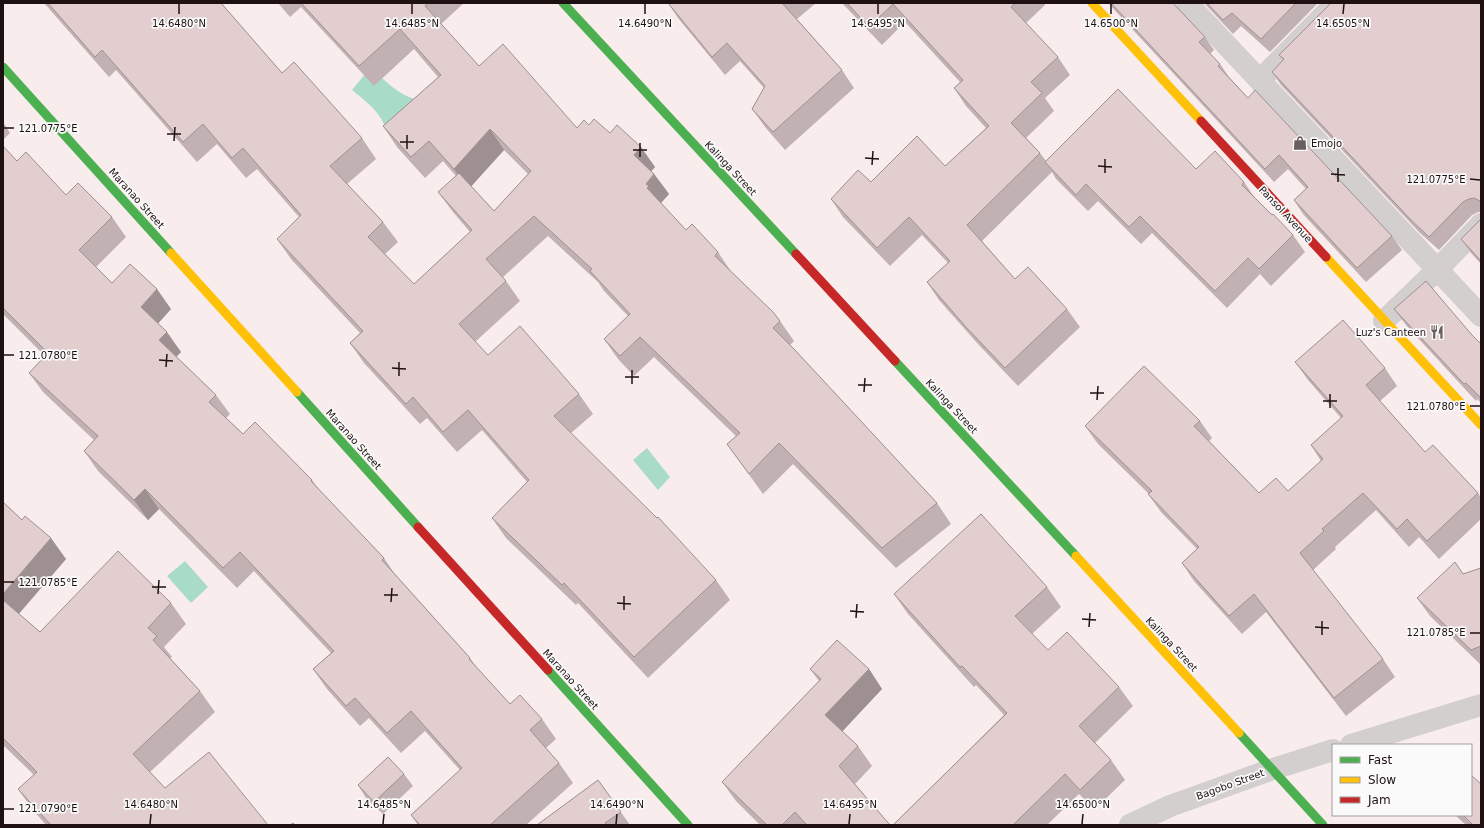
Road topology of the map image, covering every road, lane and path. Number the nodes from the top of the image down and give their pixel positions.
1 (563, 3) edge
2 (1092, 3) edge
3 (1187, 3) edge
4 (1336, 3) edge
5 (3, 67) edge
6 (1260, 80) junction
7 (1481, 224) edge
8 (1438, 269) junction
9 (1481, 316) edge
10 (1384, 321) junction
11 (1481, 425) edge
12 (1481, 705) edge
13 (1354, 744) edge
14 (1332, 750) edge
15 (1273, 769) junction
16 (688, 825) edge
17 (1130, 825) edge
18 (1323, 825) edge

1 - 15 street, Kalinga Street
2 - 10 street, Pansol Avenue
3 - 6 street
4 - 6 street
5 - 16 street, Maranao Street
6 - 8 street
7 - 8 street
8 - 9 street
8 - 10 street
10 - 11 street, Pansol Avenue
12 - 13 street
14 - 15 street, Bagobo Street
15 - 17 street, Bagobo Street
15 - 18 street, Kalinga Street

